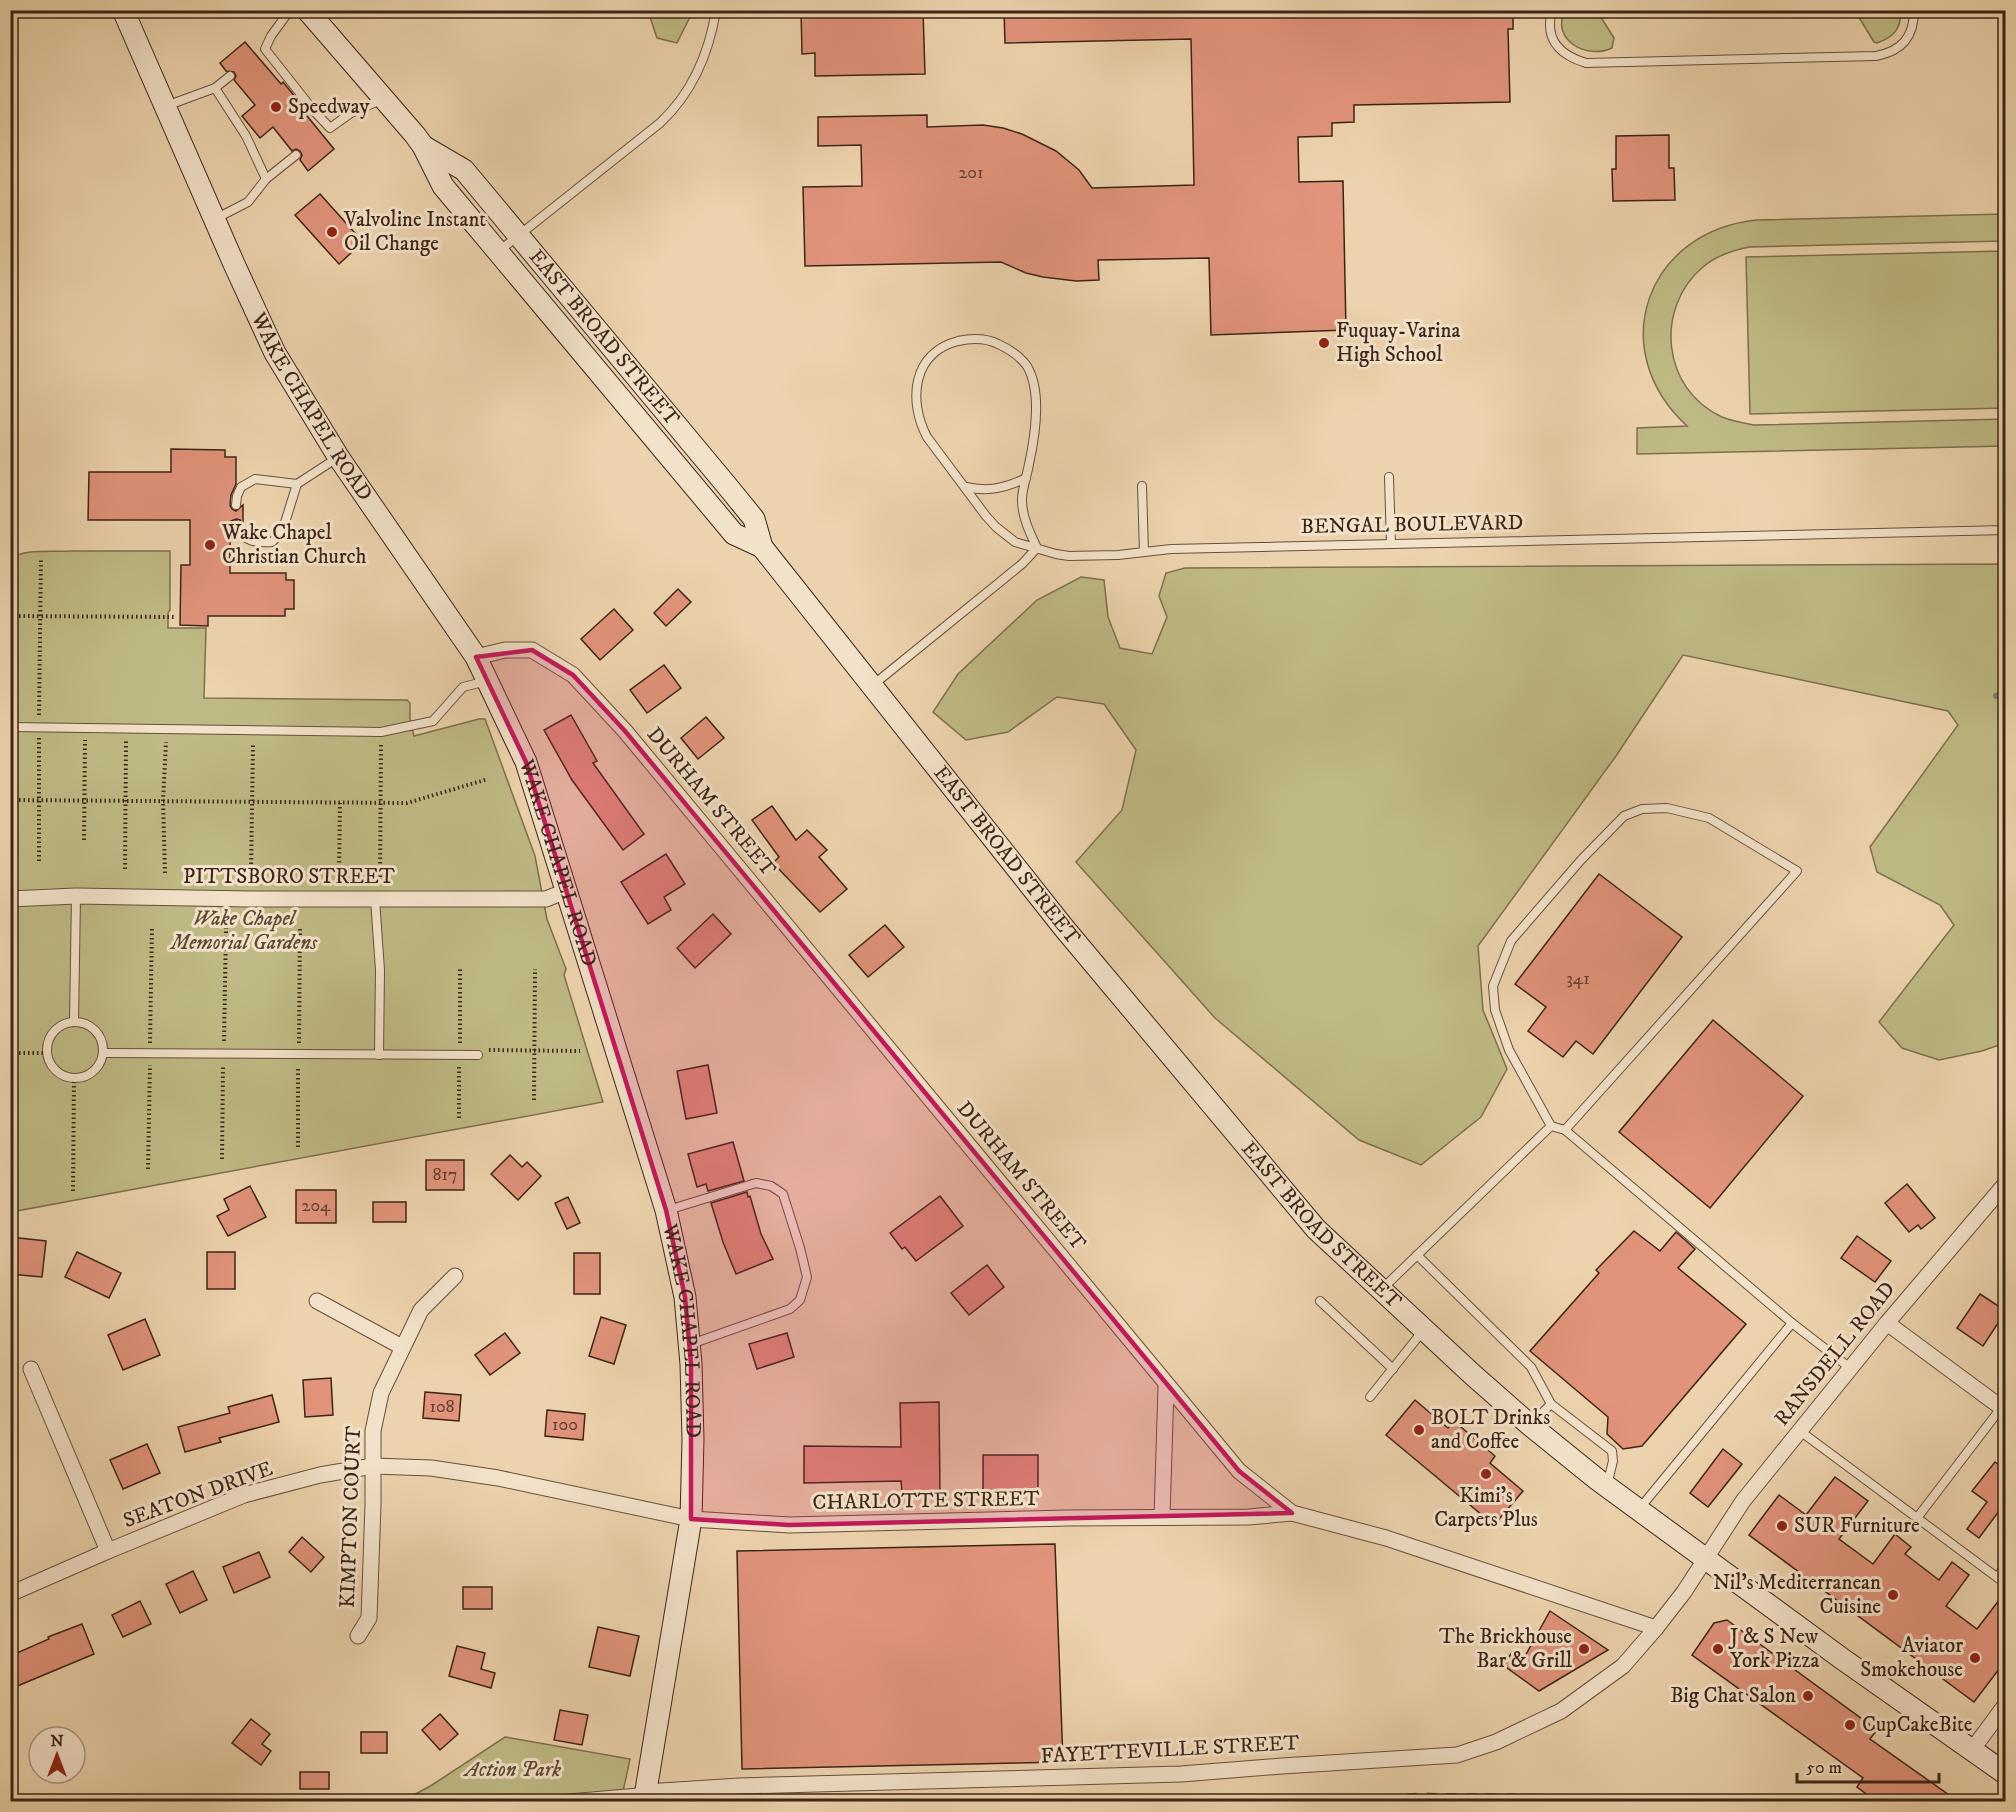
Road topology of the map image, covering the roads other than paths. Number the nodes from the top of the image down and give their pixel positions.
1 (123, 10) edge
2 (290, 10) edge
3 (307, 10) edge
4 (716, 10) edge
5 (1552, 10) edge
6 (1914, 10) edge
7 (265, 49) junction
8 (257, 55) dead end
9 (230, 75) dead end
10 (215, 88) junction
11 (383, 98) junction
12 (165, 107) junction
13 (330, 128) junction
14 (322, 134) dead end
15 (423, 146) junction
16 (296, 155) dead end
17 (266, 179) junction
18 (215, 219) junction
19 (518, 235) junction
20 (499, 252) junction
21 (339, 458) junction
22 (1389, 477) dead end
23 (1026, 478) junction
24 (297, 484) junction
25 (1142, 486) dead end
26 (966, 488) junction
27 (236, 505) dead end
28 (236, 525) dead end
29 (2006, 530) edge
30 (1391, 544) junction
31 (762, 548) junction
32 (1037, 548) junction
33 (1144, 552) junction
34 (476, 657) junction
35 (488, 680) junction
36 (872, 686) junction
37 (10, 727) edge
38 (566, 891) junction
39 (76, 896) junction
40 (10, 899) edge
41 (375, 899) junction
42 (74, 1022) junction
43 (103, 1053) junction
44 (379, 1055) junction
45 (478, 1055) road end
46 (1551, 1126) junction
47 (1565, 1130) junction
48 (2006, 1183) edge
49 (666, 1210) junction
50 (1417, 1255) junction
51 (455, 1276) dead end
52 (1381, 1290) junction
53 (317, 1301) dead end
54 (1320, 1301) dead end
55 (1792, 1323) junction
56 (1887, 1323) junction
57 (1423, 1330) junction
58 (689, 1344) junction
59 (402, 1347) junction
60 (31, 1368) dead end
61 (1850, 1368) junction
62 (1393, 1369) junction
63 (1166, 1386) junction
64 (1370, 1397) dead end
65 (1551, 1404) junction
66 (2003, 1410) edge
67 (1530, 1425) junction
68 (1800, 1430) junction
69 (374, 1466) junction
70 (1607, 1486) junction
71 (1639, 1509) junction
72 (1292, 1513) junction
73 (1162, 1517) junction
74 (1917, 1518) junction
75 (691, 1519) junction
76 (108, 1551) junction
77 (1706, 1557) junction
78 (2006, 1566) edge
79 (1997, 1577) junction
80 (2006, 1584) edge
81 (10, 1594) edge
82 (1656, 1628) junction
83 (358, 1636) dead end
84 (2006, 1704) edge
85 (1972, 1750) junction
86 (2006, 1774) edge
87 (645, 1797) edge
88 (529, 1802) edge

1 - 12 main road, WAKE CHAPEL ROAD
2 - 7 lane
3 - 11 main road, EAST BROAD STREET
4 - 19 lane
5 - 6 lane
7 - 8 lane
7 - 13 lane
9 - 10 lane
10 - 12 lane
10 - 17 lane
11 - 13 lane
11 - 15 main road, EAST BROAD STREET
12 - 18 main road, WAKE CHAPEL ROAD
13 - 14 lane
15 - 19 main road, EAST BROAD STREET
15 - 20 main road, EAST BROAD STREET
16 - 17 lane
17 - 18 lane
18 - 21 main road, WAKE CHAPEL ROAD
19 - 20 lane
19 - 31 main road, EAST BROAD STREET
20 - 31 main road, EAST BROAD STREET
21 - 24 lane
21 - 34 main road, WAKE CHAPEL ROAD
22 - 30 lane
23 - 26 lane
23 - 26 lane
23 - 32 lane
24 - 27 lane
24 - 28 lane
25 - 33 lane
26 - 32 lane, BENGAL BOULEVARD
29 - 30 lane, BENGAL BOULEVARD
30 - 33 lane, BENGAL BOULEVARD
31 - 36 main road, EAST BROAD STREET
32 - 33 lane, BENGAL BOULEVARD
32 - 36 lane
34 - 35 main road, WAKE CHAPEL ROAD
34 - 63 street, DURHAM STREET
35 - 37 lane
35 - 38 main road, WAKE CHAPEL ROAD
36 - 52 main road, EAST BROAD STREET
38 - 41 street, PITTSBORO STREET
38 - 49 main road, WAKE CHAPEL ROAD
39 - 40 street, PITTSBORO STREET
39 - 41 street, PITTSBORO STREET
39 - 42 lane
41 - 44 lane
42 - 43 lane
42 - 43 lane
43 - 44 lane
44 - 45 lane
46 - 47 lane
46 - 47 lane
46 - 50 lane
47 - 55 lane
48 - 56 street, RANSDELL ROAD
49 - 58 main road, WAKE CHAPEL ROAD
49 - 58 lane
50 - 52 lane
50 - 65 lane
51 - 59 street, KIMPTON COURT
52 - 57 main road, EAST BROAD STREET
53 - 59 street
54 - 62 lane
55 - 61 lane
55 - 71 lane
56 - 61 street, RANSDELL ROAD
56 - 66 street
57 - 62 lane
57 - 67 main road, EAST BROAD STREET
58 - 75 main road, WAKE CHAPEL ROAD
59 - 69 street, KIMPTON COURT
60 - 76 street
61 - 68 street, RANSDELL ROAD
62 - 64 lane
63 - 72 street, DURHAM STREET
63 - 73 street
65 - 67 lane
65 - 70 lane
66 - 74 lane
67 - 70 main road, EAST BROAD STREET
68 - 74 lane
68 - 77 street, RANSDELL ROAD
69 - 75 street, SEATON DRIVE
69 - 76 street, SEATON DRIVE
69 - 83 street, KIMPTON COURT
70 - 71 main road, EAST BROAD STREET
71 - 77 main road, EAST BROAD STREET
72 - 73 street, CHARLOTTE STREET
72 - 82 street, DURHAM STREET
73 - 75 street, CHARLOTTE STREET
74 - 79 lane
75 - 87 main road, WAKE CHAPEL ROAD
76 - 81 street, SEATON DRIVE
77 - 82 street, FAYETTEVILLE STREET
77 - 85 main road, EAST BROAD STREET
78 - 79 lane
79 - 80 lane
82 - 87 street, FAYETTEVILLE STREET
84 - 85 street
85 - 86 main road, EAST BROAD STREET
87 - 88 lane

